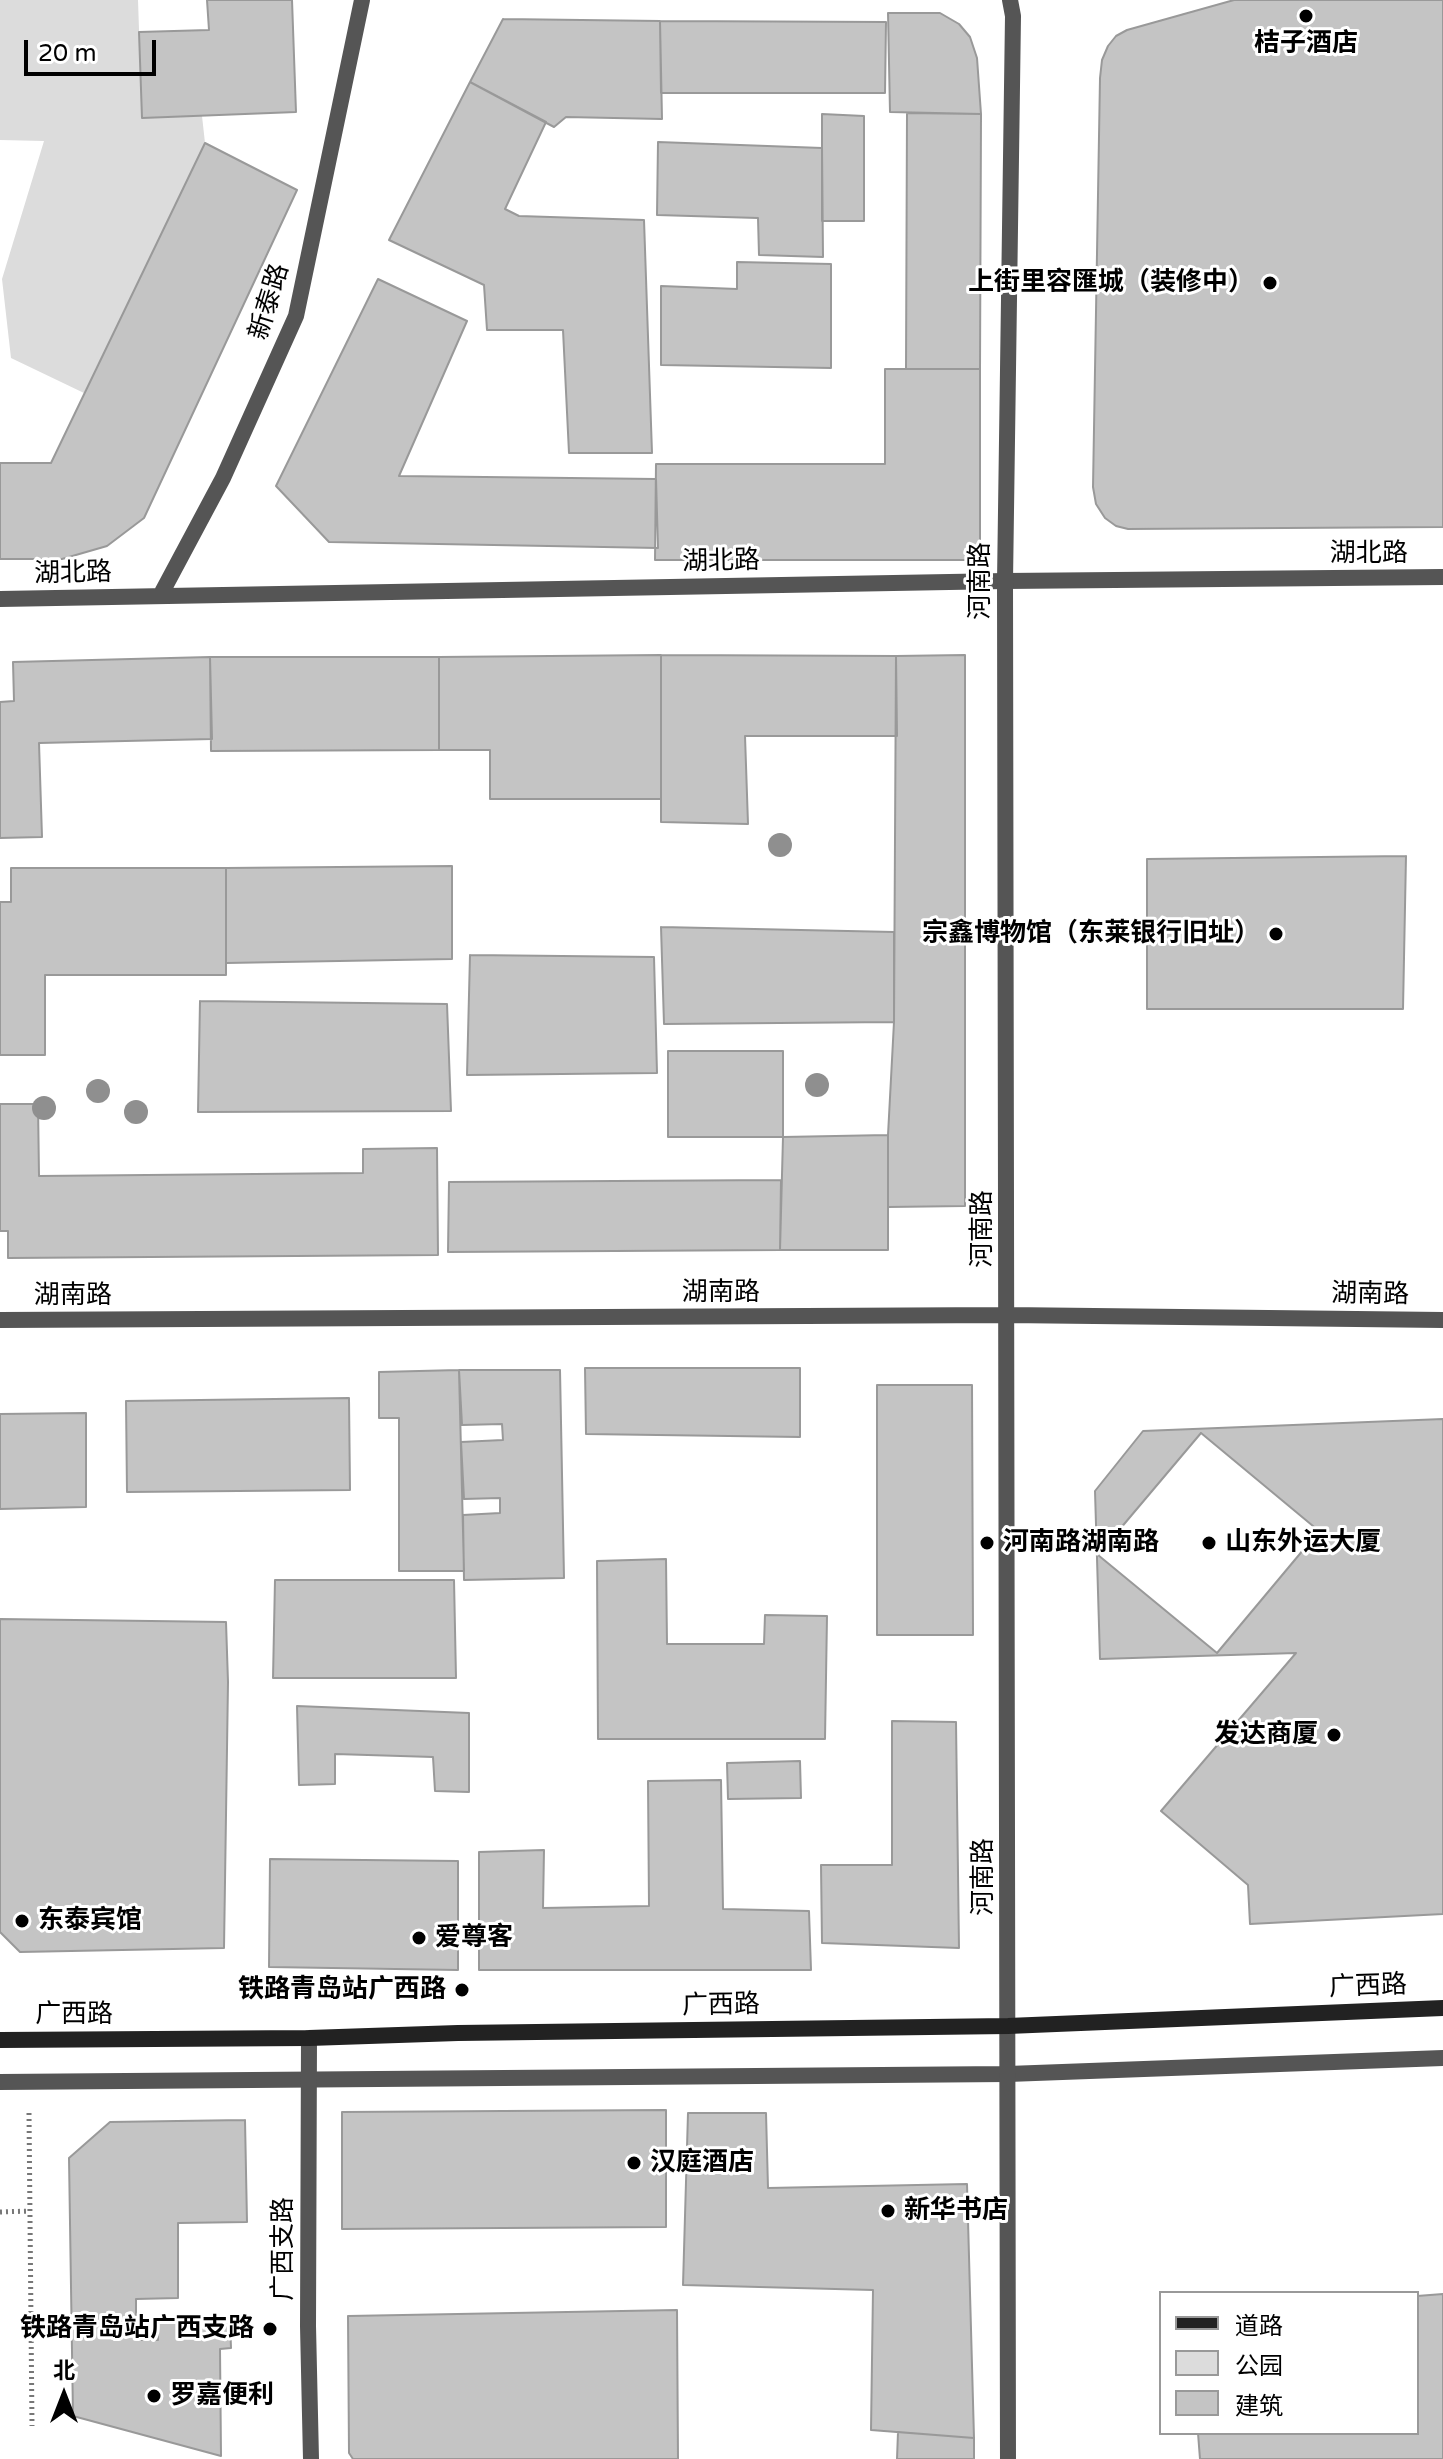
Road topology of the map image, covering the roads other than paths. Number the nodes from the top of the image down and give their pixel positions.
1 (362, 0) edge
2 (1010, 0) edge
3 (1443, 577) edge
4 (1005, 581) junction
5 (160, 596) junction
6 (0, 599) edge
7 (1007, 1315) junction
8 (0, 1320) edge
9 (1443, 1320) edge
10 (1443, 2008) edge
11 (1008, 2026) junction
12 (309, 2038) junction
13 (0, 2040) edge
14 (1443, 2058) edge
15 (1008, 2074) junction
16 (309, 2080) junction
17 (0, 2082) edge
18 (311, 2459) edge
19 (1008, 2459) edge

1 - 5 street, 新泰路
2 - 4 street, 河南路
3 - 4 street, 湖北路
4 - 5 street, 湖北路
4 - 7 street, 河南路
5 - 6 street, 湖北路
7 - 8 street, 湖南路
7 - 9 street, 湖南路
7 - 11 street, 河南路
10 - 11 main road, 广西路
11 - 12 main road, 广西路
11 - 15 street, 河南路
12 - 13 main road, 广西路
12 - 16 street, 广西支路
14 - 15 street
15 - 16 street
15 - 19 street, 河南路
16 - 17 street
16 - 18 street, 广西支路

